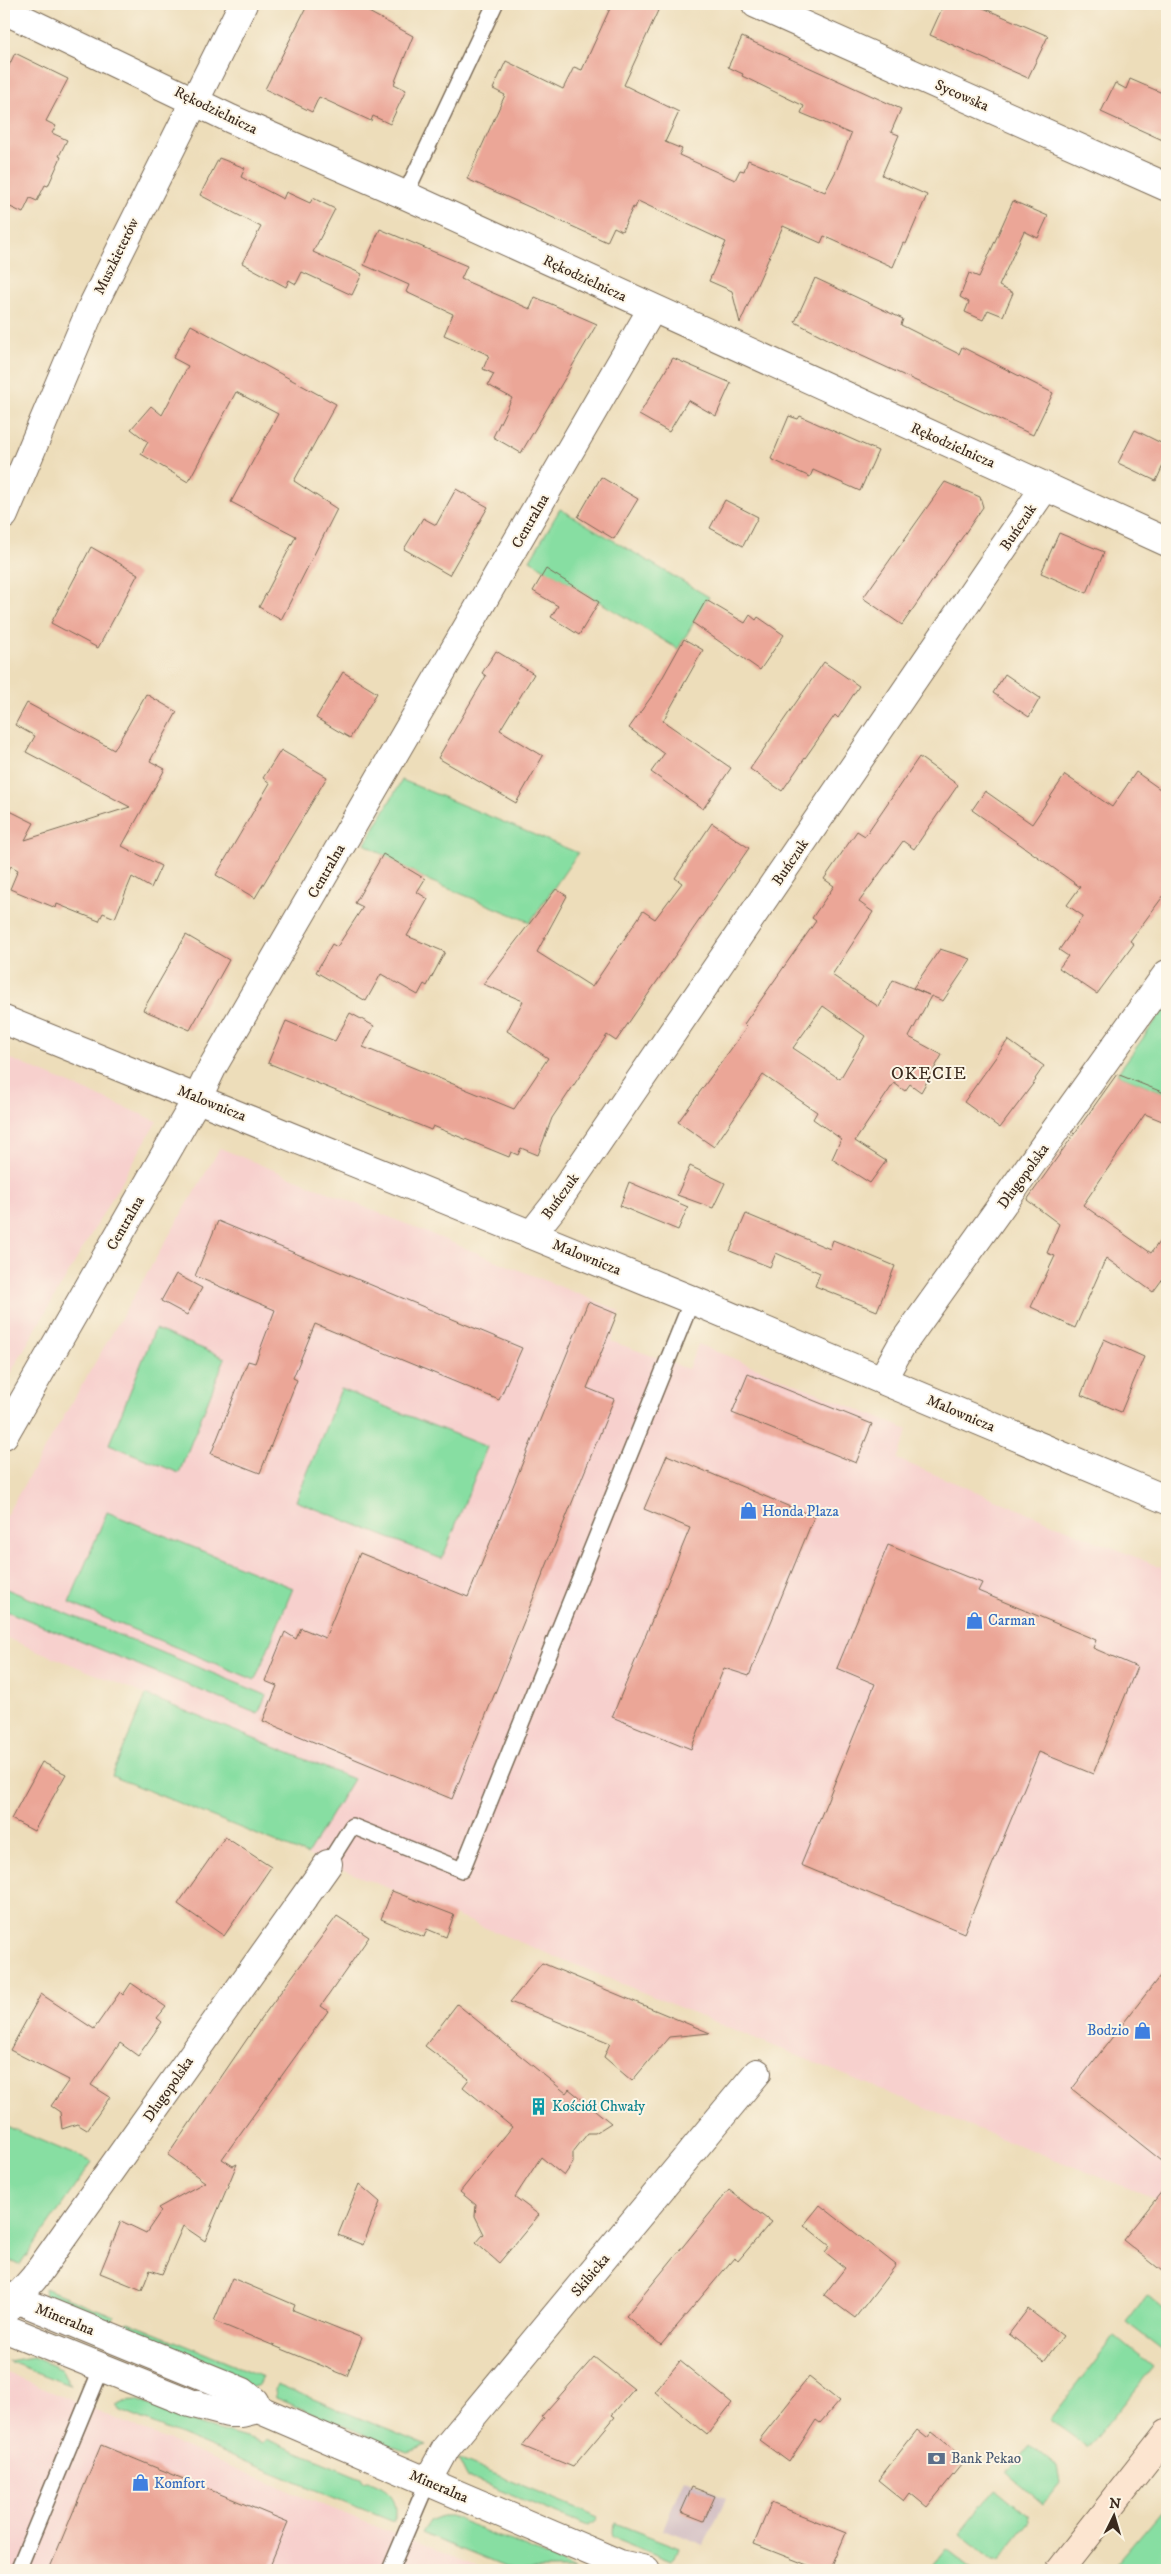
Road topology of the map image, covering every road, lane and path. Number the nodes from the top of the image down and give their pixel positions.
1 (243, 4) edge
2 (496, 4) edge
3 (756, 4) edge
4 (4, 10) edge
5 (193, 100) junction
6 (1167, 186) edge
7 (405, 195) junction
8 (652, 309) junction
9 (1045, 487) junction
10 (4, 515) edge
11 (1167, 542) edge
12 (1167, 974) edge
13 (4, 1020) edge
14 (198, 1097) junction
15 (531, 1235) junction
16 (692, 1300) junction
17 (882, 1380) junction
18 (4, 1435) edge
19 (1167, 1500) edge
20 (328, 1864) joint
21 (757, 2073) dead end
22 (8, 2302) edge
23 (4, 2328) edge
24 (102, 2367) junction
25 (258, 2409) junction
26 (1167, 2434) edge
27 (1167, 2450) edge
28 (1134, 2478) junction
29 (428, 2482) junction
30 (623, 2567) edge
31 (18, 2570) edge
32 (390, 2570) edge
33 (646, 2570) edge
34 (1060, 2570) edge

1 - 5 street, Muszkieterów
2 - 7 lane
3 - 6 street, Sycowska
4 - 5 street, Rękodzielnicza
5 - 7 street, Rękodzielnicza
5 - 10 street, Muszkieterów
7 - 8 street, Rękodzielnicza
8 - 9 street, Rękodzielnicza
8 - 14 street, Centralna
9 - 11 street, Rękodzielnicza
9 - 15 street, Buńczuk
12 - 17 street, Długopolska
13 - 14 street, Malownicza
14 - 15 street, Malownicza
14 - 18 street, Centralna
15 - 16 street, Malownicza
16 - 17 street, Malownicza
16 - 20 lane
17 - 19 street, Malownicza
20 - 22 street, Długopolska
21 - 29 street, Skibicka
22 - 25 street, Mineralna
23 - 24 street, Mineralna
24 - 25 street, Mineralna
24 - 31 lane
25 - 29 street, Mineralna
26 - 28 main road
27 - 28 lane
28 - 34 main road
29 - 30 street, Mineralna
29 - 32 lane
30 - 33 street, Mineralna

